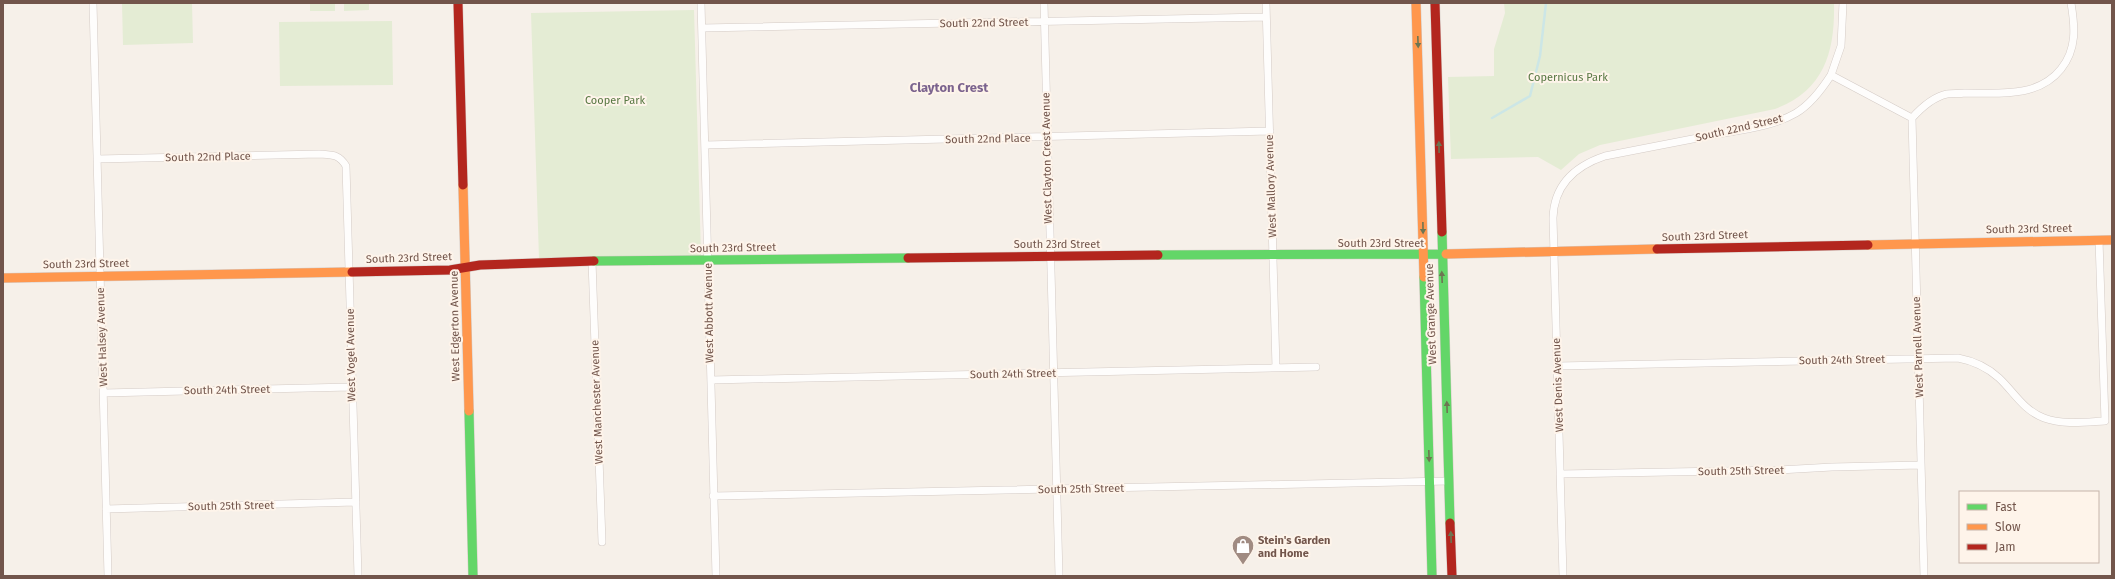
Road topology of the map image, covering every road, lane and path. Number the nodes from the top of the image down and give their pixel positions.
1 (93, 3) edge
2 (458, 3) edge
3 (701, 3) edge
4 (1044, 3) edge
5 (1266, 3) edge
6 (1416, 3) edge
7 (1435, 3) edge
8 (1843, 3) edge
9 (2071, 3) edge
10 (1417, 15) junction
11 (1436, 15) junction
12 (1266, 17) junction
13 (1044, 22) junction
14 (702, 28) junction
15 (1831, 75) junction
16 (1912, 118) junction
17 (1270, 131) junction
18 (1046, 138) junction
19 (705, 145) junction
20 (319, 154) joint
21 (97, 159) junction
22 (1557, 194) joint
23 (1422, 204) junction
24 (1440, 204) junction
25 (2099, 240) junction
26 (2112, 240) edge
27 (1915, 243) junction
28 (1554, 252) junction
29 (1423, 254) junction
30 (1442, 254) junction
31 (1273, 255) junction
32 (1050, 256) junction
33 (592, 261) junction
34 (708, 261) junction
35 (465, 268) junction
36 (349, 272) junction
37 (100, 276) junction
38 (3, 278) edge
39 (1425, 309) junction
40 (1443, 309) junction
41 (1919, 359) junction
42 (1557, 366) junction
43 (1316, 367) dead end
44 (1276, 368) junction
45 (1054, 373) junction
46 (711, 380) junction
47 (351, 387) junction
48 (104, 393) junction
49 (1921, 465) junction
50 (1560, 474) junction
51 (1449, 481) junction
52 (1430, 482) junction
53 (1058, 489) junction
54 (713, 496) junction
55 (356, 502) junction
56 (106, 509) junction
57 (602, 542) dead end
58 (108, 576) edge
59 (358, 576) edge
60 (473, 576) edge
61 (716, 576) edge
62 (1059, 576) edge
63 (1432, 576) edge
64 (1452, 576) edge
65 (1563, 576) edge
66 (1924, 576) edge

1 - 21 street, West Halsey Avenue
2 - 35 street, West Edgerton Avenue
3 - 14 street, West Abbott Avenue
4 - 13 street, West Clayton Crest Avenue
5 - 12 street, West Mallory Avenue
6 - 10 street, West Grange Avenue
7 - 11 street, West Grange Avenue
8 - 15 street, South 22nd Street
9 - 16 street
10 - 11 street
10 -> 23 street, West Grange Avenue
24 -> 11 street, West Grange Avenue
12 - 13 street, South 22nd Street
12 - 17 street, West Mallory Avenue
13 - 14 street, South 22nd Street
13 - 18 street, West Clayton Crest Avenue
14 - 19 street, West Abbott Avenue
15 - 16 street
15 - 22 street, South 22nd Street
16 - 27 street, West Parnell Avenue
17 - 18 street, South 22nd Place
17 - 31 street, West Mallory Avenue
18 - 19 street, South 22nd Place
18 - 32 street, West Clayton Crest Avenue
19 - 34 street, West Abbott Avenue
20 - 21 street, South 22nd Place
20 - 36 street, West Vogel Avenue
21 - 37 street, West Halsey Avenue
22 - 28 street, West Denis Avenue
23 - 24 street
23 -> 29 street, West Grange Avenue
24 - 30 street, West Grange Avenue
25 - 26 street, South 23rd Street
25 - 27 street, South 23rd Street
25 - 41 street, South 24th Street
27 - 28 street, South 23rd Street
27 - 41 street, West Parnell Avenue
28 - 30 street, South 23rd Street
28 - 42 street, West Denis Avenue
29 - 30 street, South 23rd Street
29 - 31 street, South 23rd Street
29 - 39 street, West Grange Avenue
40 -> 30 street, West Grange Avenue
31 - 32 street, South 23rd Street
31 - 44 street, West Mallory Avenue
32 - 34 street, South 23rd Street
32 - 45 street, West Clayton Crest Avenue
33 - 34 street, South 23rd Street
33 - 35 street, South 23rd Street
33 - 57 street, West Manchester Avenue
34 - 46 street, West Abbott Avenue
35 - 36 street, South 23rd Street
35 - 60 street, West Edgerton Avenue
36 - 37 street, South 23rd Street
36 - 47 street, West Vogel Avenue
37 - 38 street, South 23rd Street
37 - 48 street, West Halsey Avenue
39 - 40 street
39 -> 52 street, West Grange Avenue
51 -> 40 street, West Grange Avenue
41 - 42 street, South 24th Street
41 - 49 street, West Parnell Avenue
42 - 50 street, West Denis Avenue
43 - 44 street, South 24th Street
44 - 45 street, South 24th Street
45 - 46 street, South 24th Street
45 - 53 street, West Clayton Crest Avenue
46 - 54 street, West Abbott Avenue
47 - 48 street, South 24th Street
47 - 55 street, West Vogel Avenue
48 - 56 street, West Halsey Avenue
49 - 50 street, South 25th Street
49 - 66 street, West Parnell Avenue
50 - 65 street, West Denis Avenue
51 - 52 street, South 25th Street
64 -> 51 street, West Grange Avenue
52 - 53 street, South 25th Street
52 - 63 street, West Grange Avenue
53 - 54 street, South 25th Street
53 - 62 street, West Clayton Crest Avenue
54 - 61 street, West Abbott Avenue
55 - 56 street, South 25th Street
55 - 59 street, West Vogel Avenue
56 - 58 street, West Halsey Avenue

